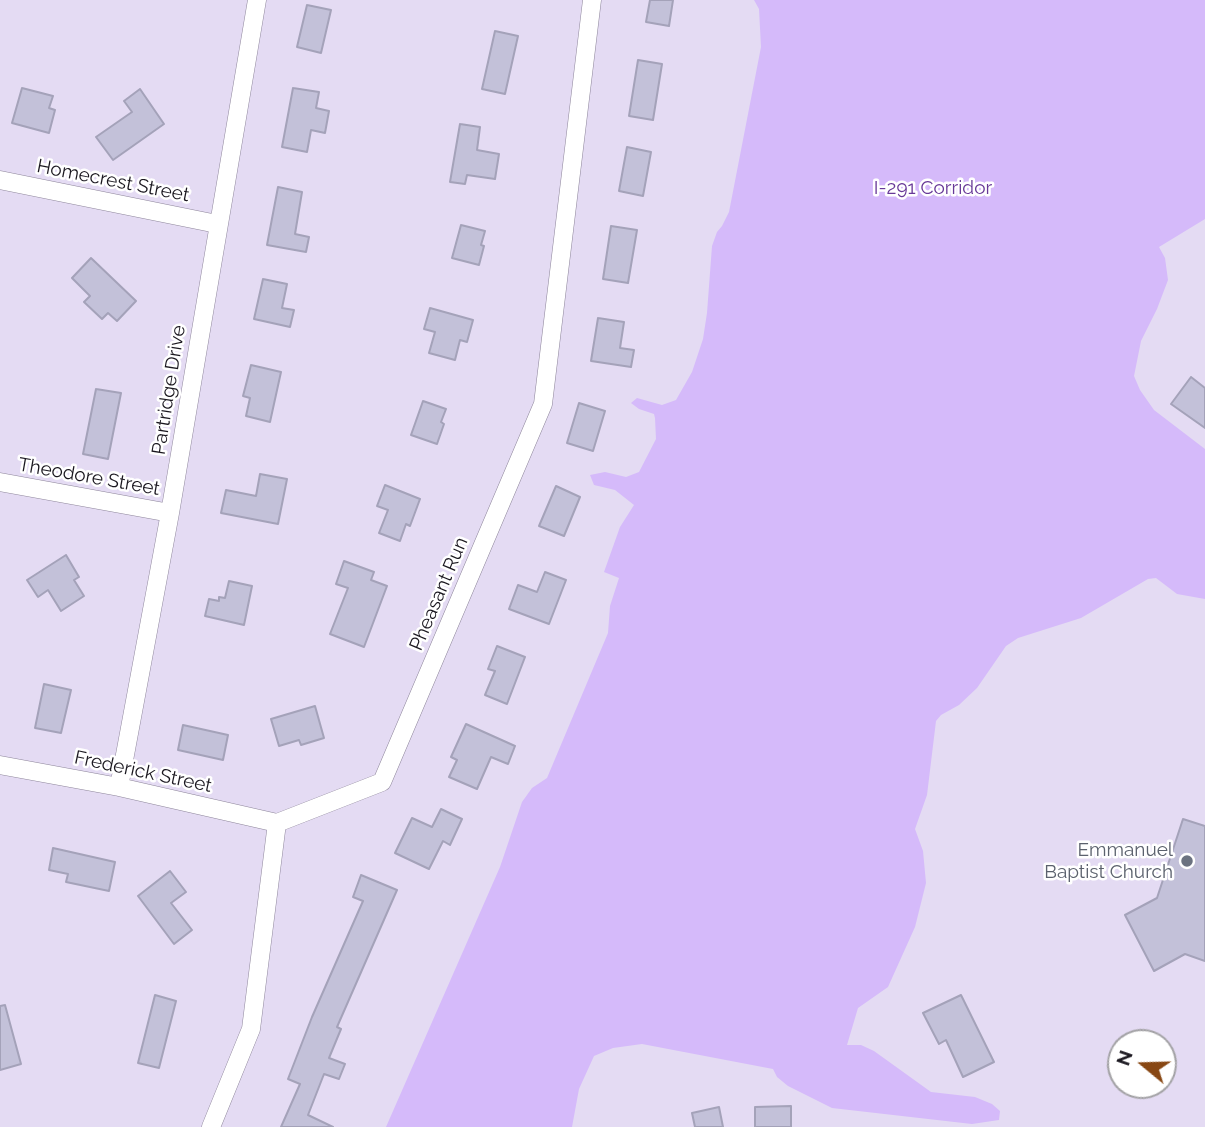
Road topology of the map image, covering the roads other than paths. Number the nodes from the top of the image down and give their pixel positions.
1 (257, 0) edge
2 (592, 0) edge
3 (0, 180) edge
4 (217, 224) junction
5 (0, 482) edge
6 (170, 513) junction
7 (0, 765) edge
8 (118, 787) junction
9 (276, 823) junction
10 (211, 1127) edge

1 - 4 street, Partridge Drive
2 - 9 street, Pheasant Run
3 - 4 street, Homecrest Street
4 - 6 street, Partridge Drive
5 - 6 street, Theodore Street
6 - 8 street, Partridge Drive
7 - 8 street, Frederick Street
8 - 9 street, Frederick Street
9 - 10 street

